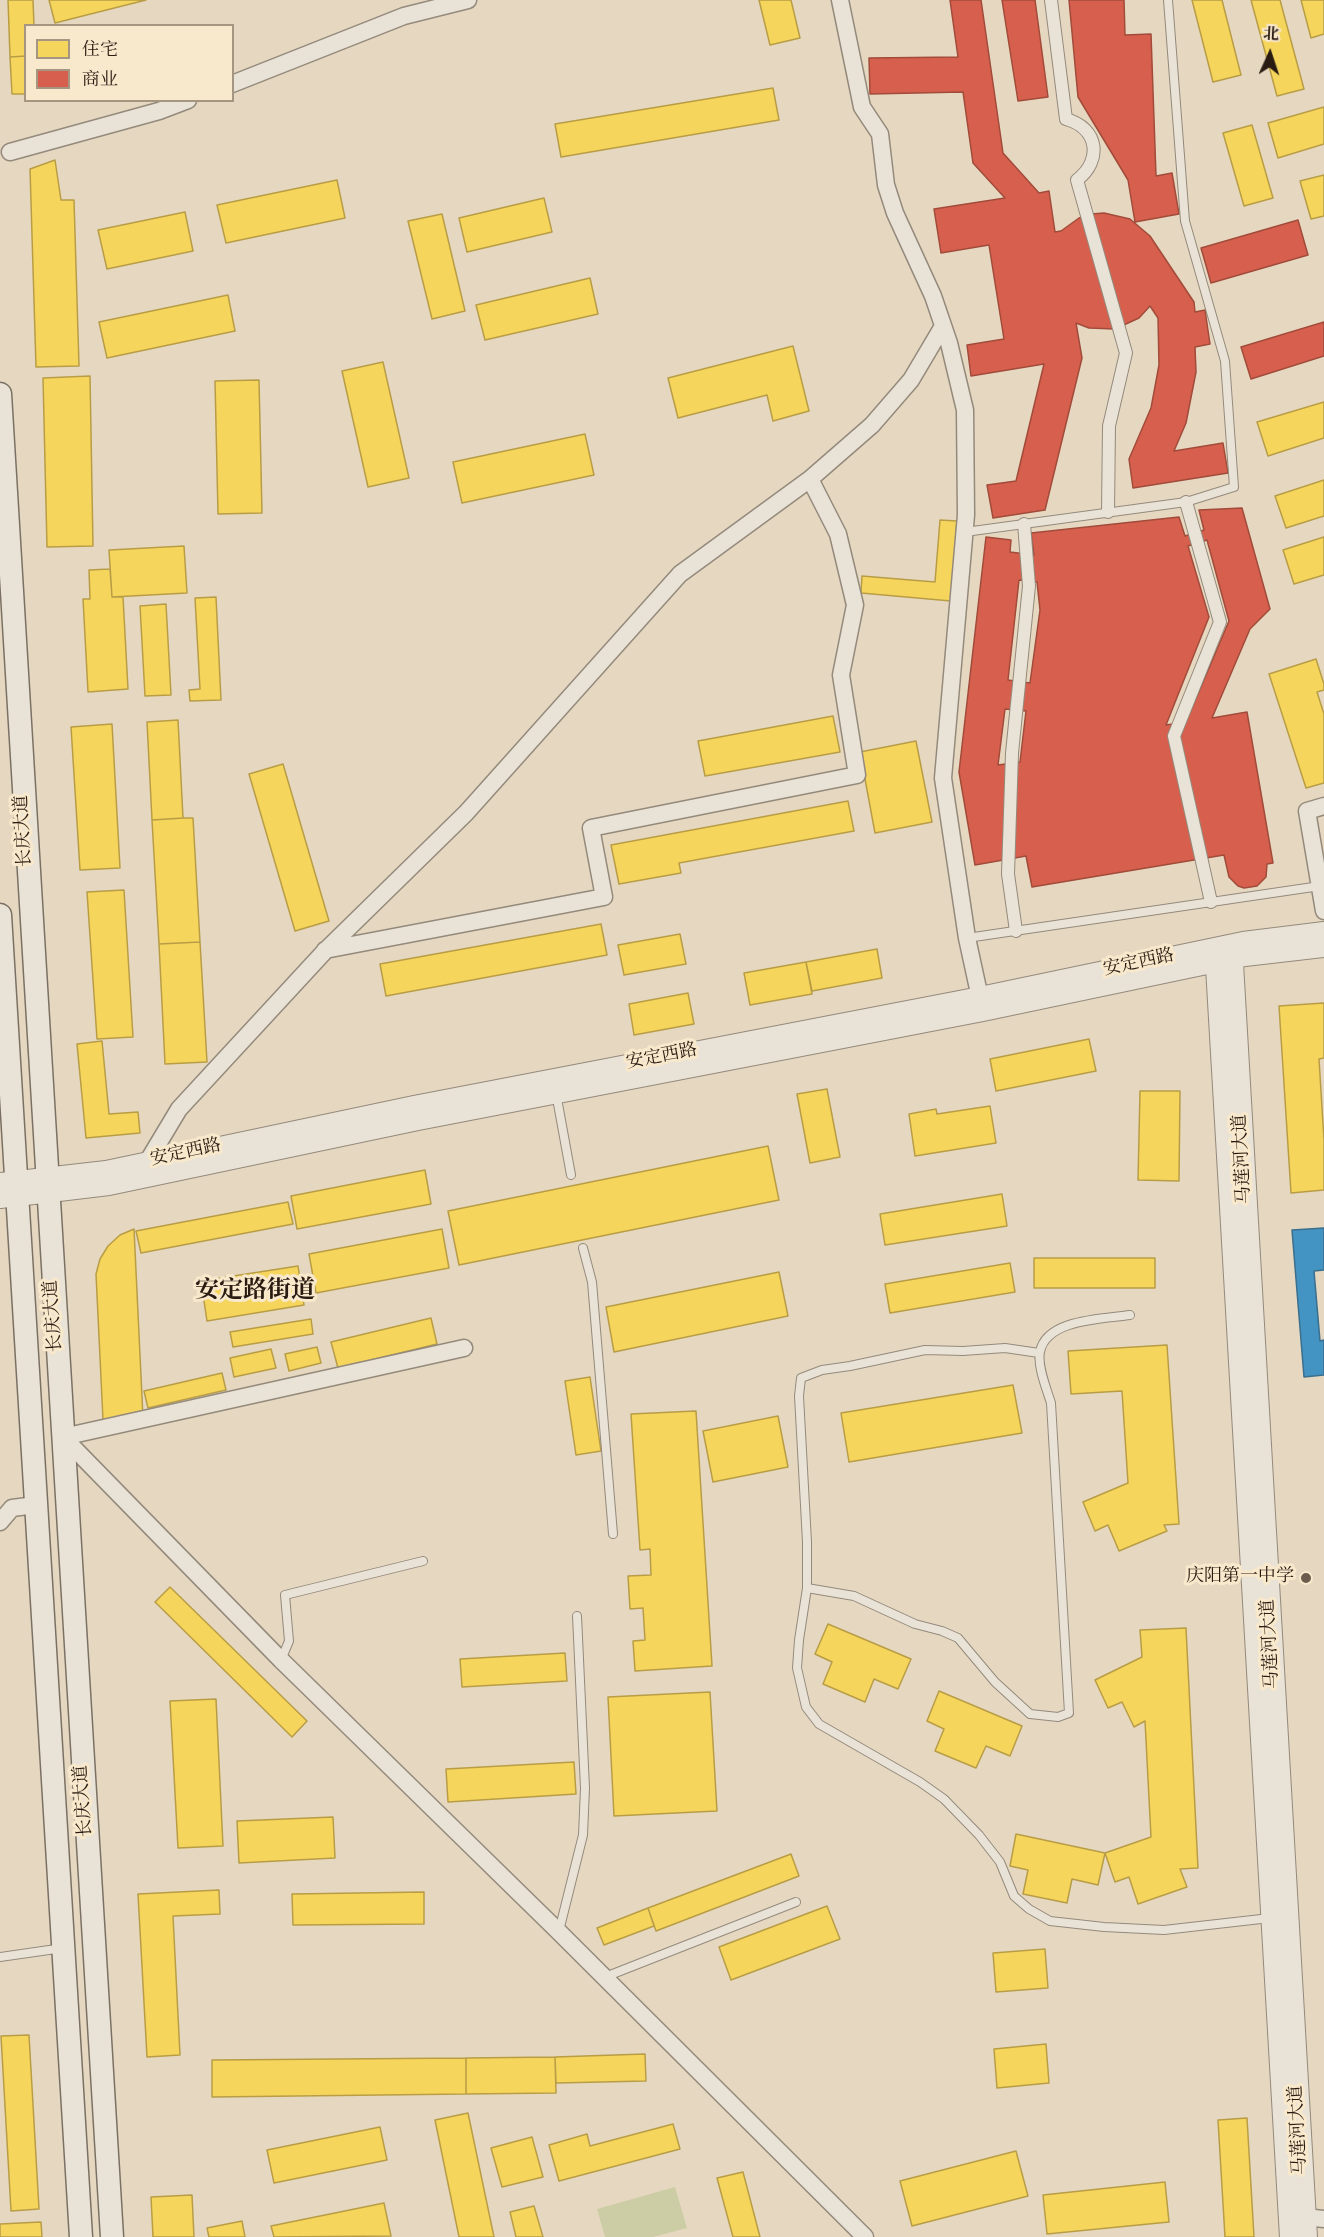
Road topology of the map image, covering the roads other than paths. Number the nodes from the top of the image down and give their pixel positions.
1 (468, 0) edge
2 (840, 0) edge
3 (1051, 0) edge
4 (1168, 0) edge
5 (234, 83) edge
6 (183, 102) edge
7 (10, 152) dead end
8 (943, 326) junction
9 (0, 394) edge
10 (810, 479) junction
11 (1186, 502) junction
12 (1108, 512) junction
13 (1024, 524) junction
14 (965, 532) junction
15 (1324, 806) edge
16 (1320, 886) junction
17 (1211, 902) junction
18 (1324, 911) edge
19 (0, 915) edge
20 (1016, 931) junction
21 (1324, 933) edge
22 (967, 938) junction
23 (1324, 948) edge
24 (325, 951) junction
25 (1224, 953) junction
26 (982, 1004) junction
27 (556, 1093) junction
28 (146, 1162) junction
29 (571, 1175) dead end
30 (136, 1179) junction
31 (48, 1185) junction
32 (9, 1190) edge
33 (583, 1248) dead end
34 (1130, 1315) dead end
35 (464, 1348) dead end
36 (1039, 1353) junction
37 (63, 1437) junction
38 (36, 1505) junction
39 (0, 1522) edge
40 (613, 1534) dead end
41 (423, 1561) dead end
42 (807, 1587) junction
43 (577, 1616) dead end
44 (281, 1660) junction
45 (796, 1902) dead end
46 (1271, 1918) junction
47 (559, 1932) junction
48 (63, 1948) junction
49 (0, 1957) edge
50 (605, 1977) junction
51 (1315, 2218) edge
52 (81, 2237) edge
53 (112, 2237) edge
54 (865, 2237) edge
55 (1290, 2237) edge
56 (1306, 2237) edge

1 - 5 street
2 - 8 street
3 - 12 street
4 - 11 lane
6 - 7 street
8 - 10 street
8 - 14 street
9 - 31 main road, 长庆大道
10 - 24 street
10 - 24 street
11 - 12 lane
11 - 17 street
12 - 13 lane
13 - 14 lane
13 - 20 street
14 - 22 street
15 - 16 street
16 - 17 lane
16 - 18 street
17 - 20 lane
19 - 32 main road, 长庆大道
20 - 22 lane
21 - 25 street, 安定西路
22 - 26 street
23 - 25 street, 安定西路
24 - 28 street
25 - 26 street, 安定西路
25 - 46 street, 马莲河大道
25 - 51 street, 马莲河大道
26 - 27 street, 安定西路
26 - 28 street, 安定西路
27 - 29 lane
27 - 30 street, 安定西路
28 - 30 street
28 - 31 street, 安定西路
30 - 31 street, 安定西路
31 - 32 street, 安定西路
31 - 37 main road, 长庆大道
32 - 38 main road, 长庆大道
33 - 40 lane
34 - 36 lane
35 - 37 street
36 - 42 lane
36 - 42 lane
37 - 44 street
37 - 53 main road, 长庆大道
38 - 39 street
38 - 48 main road, 长庆大道
41 - 44 lane
42 - 46 lane
43 - 47 lane
44 - 47 street
45 - 50 lane
46 - 55 street, 马莲河大道
47 - 50 street
48 - 49 lane
48 - 52 main road, 长庆大道
50 - 54 street
51 - 56 street, 马莲河大道

